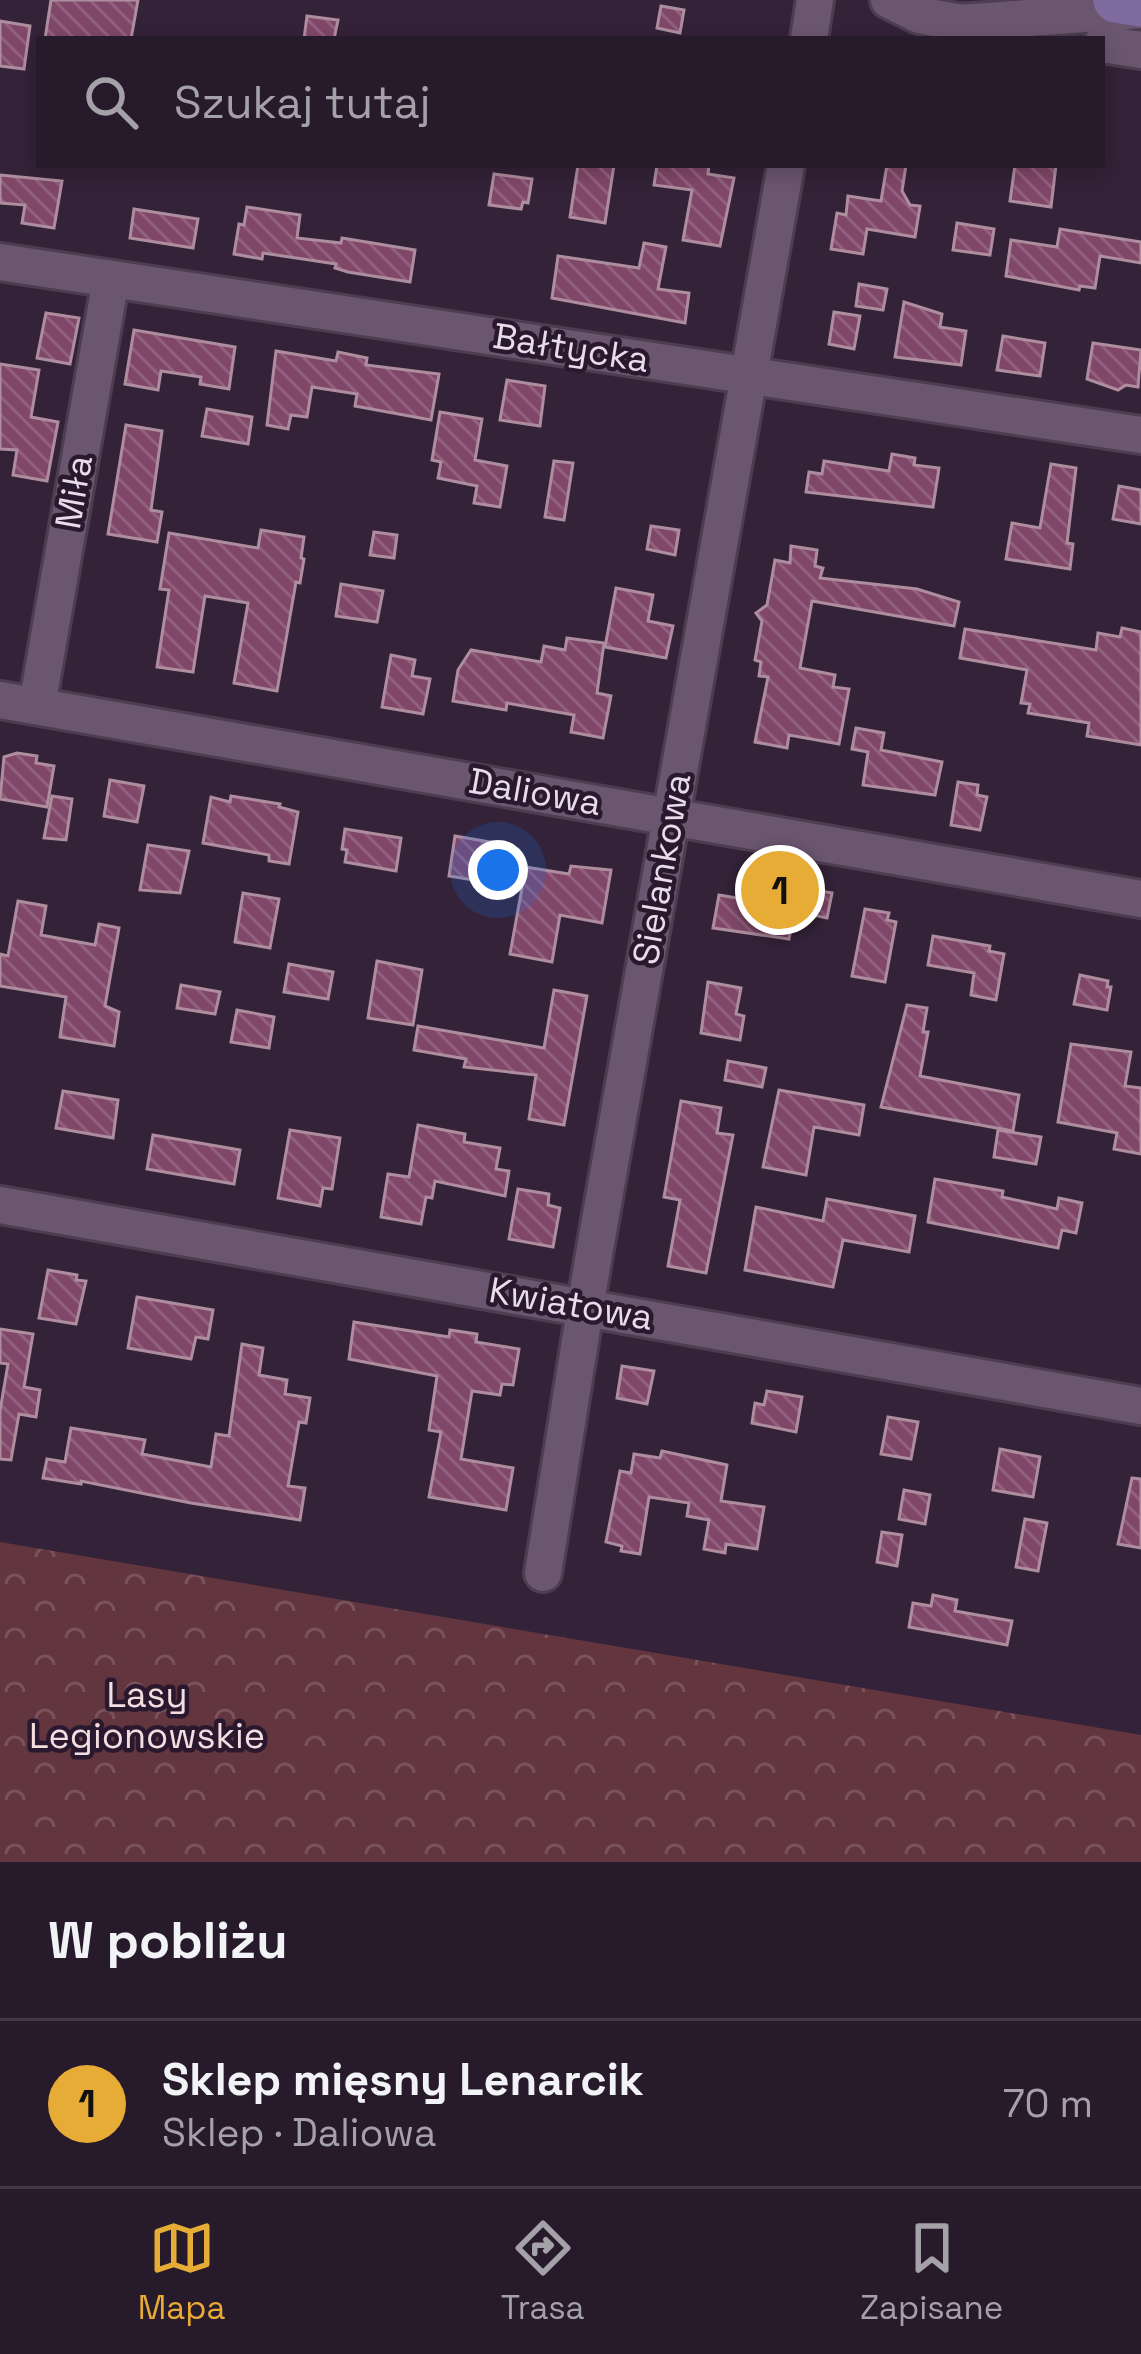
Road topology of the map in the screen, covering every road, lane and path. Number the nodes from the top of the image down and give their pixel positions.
1 (815, 0) edge
2 (890, 0) edge
3 (1116, 0) edge
4 (1141, 7) edge
5 (958, 22) junction
6 (809, 36) edge
7 (1047, 36) edge
8 (1105, 44) edge
9 (1141, 50) edge
10 (785, 168) edge
11 (0, 262) edge
12 (111, 279) junction
13 (750, 375) junction
14 (1141, 435) edge
15 (0, 700) edge
16 (37, 706) junction
17 (672, 817) junction
18 (1141, 899) edge
19 (0, 1205) edge
20 (585, 1306) junction
21 (1141, 1406) edge
22 (543, 1573) dead end

1 - 6 street
2 - 5 street
3 - 4 main road
4 - 5 street
5 - 7 street
8 - 9 street
10 - 13 street, Sielankowa
11 - 12 street, Bałtycka
12 - 13 street, Bałtycka
12 - 16 street, Miła
13 - 14 street, Bałtycka
13 - 17 street, Sielankowa
15 - 16 street, Daliowa
16 - 17 street, Daliowa
17 - 18 street, Daliowa
17 - 20 street, Sielankowa
19 - 20 street, Kwiatowa
20 - 21 street, Kwiatowa
20 - 22 street, Sielankowa

